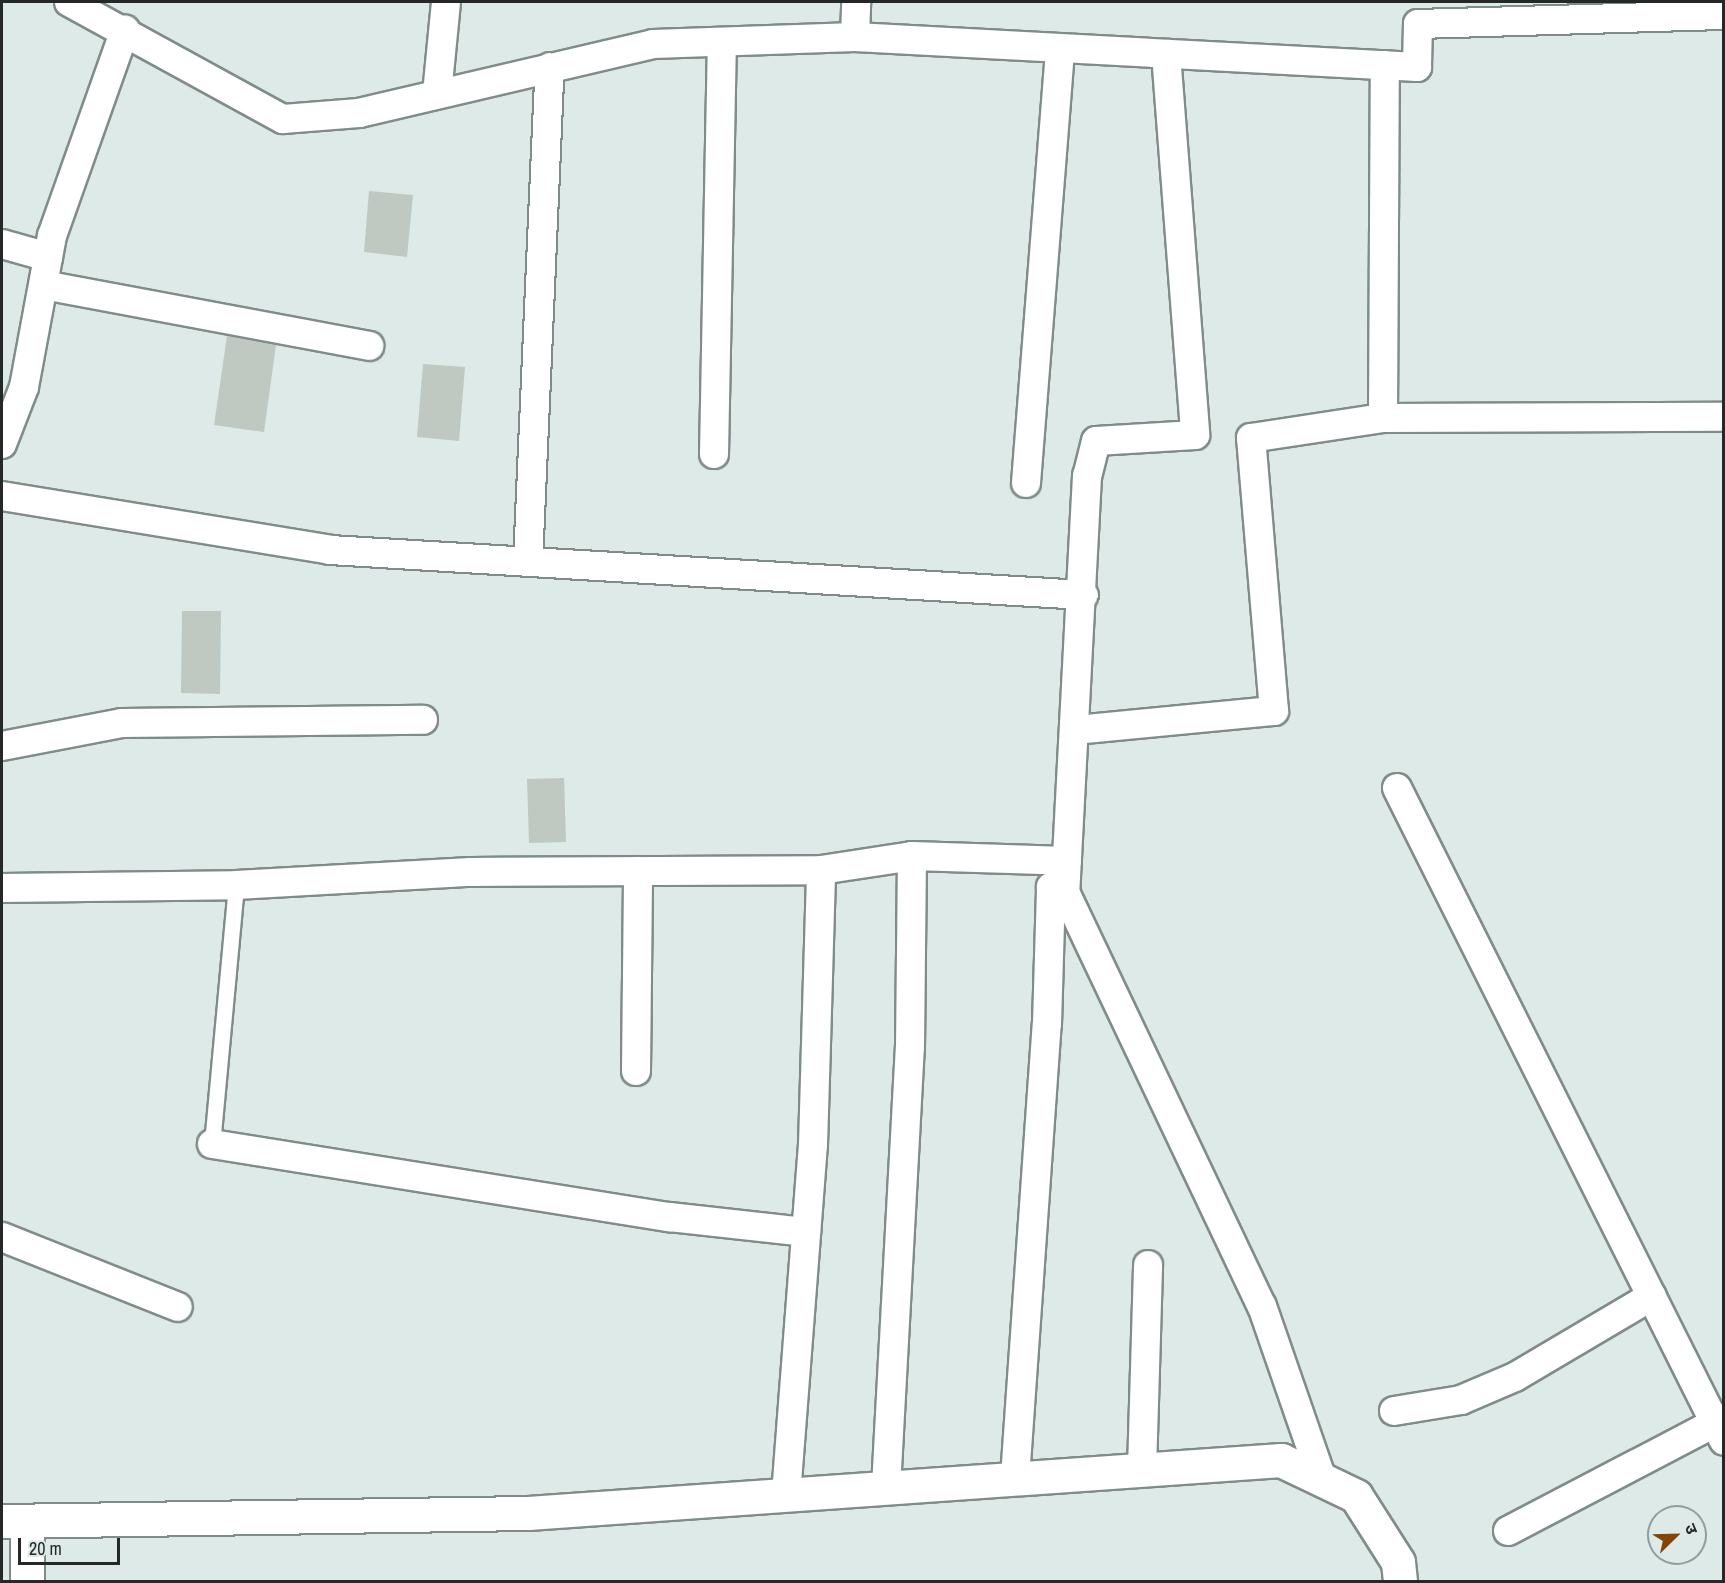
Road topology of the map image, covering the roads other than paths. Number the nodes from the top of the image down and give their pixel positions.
1 (69, 2) edge
2 (446, 2) edge
3 (856, 2) edge
4 (1724, 15) edge
5 (125, 30) junction
6 (855, 37) junction
7 (722, 42) junction
8 (1060, 48) junction
9 (1166, 54) junction
10 (1385, 65) junction
11 (550, 67) junction
12 (437, 94) junction
13 (2, 244) edge
14 (48, 257) junction
15 (44, 285) junction
16 (369, 346) dead end
17 (1724, 417) edge
18 (1383, 418) junction
19 (4, 431) edge
20 (714, 454) dead end
21 (1026, 483) dead end
22 (2, 496) edge
23 (528, 562) junction
24 (1084, 595) junction
25 (423, 720) dead end
26 (1076, 730) junction
27 (2, 746) edge
28 (1397, 789) dead end
29 (912, 856) junction
30 (1067, 869) junction
31 (821, 870) junction
32 (638, 871) junction
33 (236, 885) junction
34 (2, 888) edge
35 (2, 900) edge
36 (636, 1071) dead end
37 (212, 1144) joint
38 (806, 1232) junction
39 (2, 1237) edge
40 (1148, 1265) dead end
41 (1652, 1296) junction
42 (178, 1307) dead end
43 (1394, 1412) dead end
44 (1721, 1427) edge
45 (1142, 1470) junction
46 (1015, 1478) junction
47 (1322, 1479) junction
48 (886, 1488) junction
49 (786, 1495) junction
50 (14, 1521) edge
51 (1508, 1531) dead end
52 (27, 1581) edge
53 (1400, 1581) edge

1 - 5 street
2 - 12 street
3 - 6 street
4 - 10 street
5 - 12 street
5 - 14 street
6 - 7 street
6 - 8 street
7 - 11 street
7 - 20 street
8 - 9 street
8 - 21 street
9 - 10 street
9 - 24 street
10 - 18 street
11 - 12 street
11 - 23 street
13 - 14 street
14 - 15 street
15 - 16 street
15 - 19 street
17 - 18 street
18 - 26 street
22 - 23 street
23 - 24 street
24 - 26 street
25 - 27 street
26 - 30 street
28 - 41 street
29 - 30 street
29 - 31 street
29 - 48 street
30 - 46 street
30 - 47 street
31 - 32 street
31 - 38 street
32 - 33 street
32 - 36 street
33 - 34 street
33 - 37 lane
34 - 35 street
37 - 38 street
38 - 49 street
39 - 42 street
40 - 45 street
41 - 43 street
41 - 44 street
44 - 51 street
45 - 46 street
45 - 47 street
46 - 48 street
47 - 53 street
48 - 49 street
49 - 50 street
50 - 52 street

